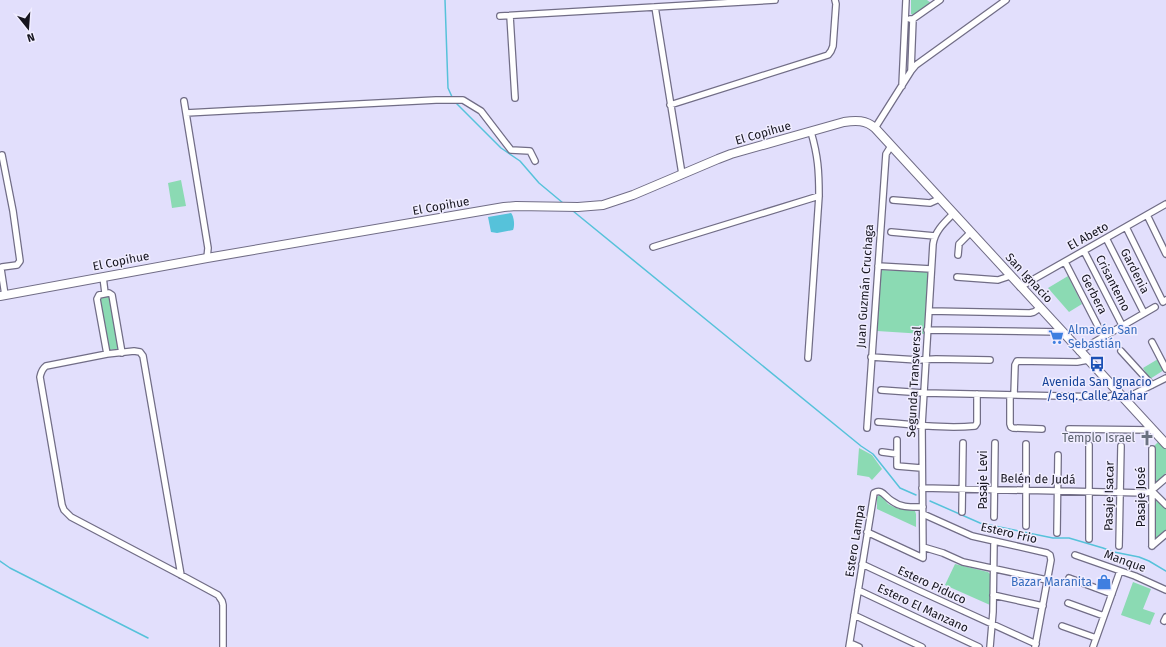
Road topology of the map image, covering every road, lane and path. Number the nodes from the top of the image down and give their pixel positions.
1 (775, 0) edge
2 (835, 0) edge
3 (906, 0) edge
4 (1006, 0) edge
5 (936, 1) edge
6 (655, 7) junction
7 (500, 16) dead end
8 (510, 16) junction
9 (905, 18) junction
10 (913, 19) junction
11 (911, 71) junction
12 (902, 86) junction
13 (515, 98) dead end
14 (184, 101) dead end
15 (670, 105) junction
16 (186, 113) junction
17 (875, 128) junction
18 (811, 132) junction
19 (890, 146) junction
20 (2, 155) dead end
21 (535, 161) dead end
22 (682, 174) junction
23 (819, 196) junction
24 (939, 199) junction
25 (892, 200) dead end
26 (1166, 204) edge
27 (953, 214) junction
28 (1147, 215) junction
29 (1126, 227) junction
30 (891, 232) dead end
31 (970, 233) junction
32 (935, 236) junction
33 (1106, 238) junction
34 (653, 247) dead end
35 (1084, 251) junction
36 (1166, 254) edge
37 (958, 255) dead end
38 (207, 258) junction
39 (1065, 262) junction
40 (878, 266) junction
41 (931, 269) junction
42 (1010, 276) junction
43 (102, 277) junction
44 (957, 277) dead end
45 (1020, 288) junction
46 (105, 293) junction
47 (2, 295) edge
48 (1165, 301) edge
49 (1155, 306) dead end
50 (1040, 308) junction
51 (928, 311) junction
52 (1144, 313) junction
53 (1122, 325) junction
54 (927, 330) junction
55 (1062, 332) junction
56 (1103, 336) junction
57 (1152, 342) dead end
58 (1079, 351) junction
59 (1121, 351) dead end
60 (122, 353) junction
61 (107, 354) junction
62 (871, 357) junction
63 (808, 358) dead end
64 (926, 359) junction
65 (990, 360) dead end
66 (1088, 360) junction
67 (1166, 369) edge
68 (1166, 378) edge
69 (1152, 385) junction
70 (881, 390) dead end
71 (924, 393) junction
72 (978, 394) junction
73 (1012, 395) junction
74 (1122, 397) junction
75 (878, 422) dead end
76 (922, 425) junction
77 (867, 428) dead end
78 (1042, 429) dead end
79 (1069, 429) dead end
80 (1153, 430) junction
81 (897, 440) dead end
82 (963, 443) dead end
83 (995, 444) dead end
84 (1026, 444) dead end
85 (1166, 444) edge
86 (1089, 445) dead end
87 (1121, 446) dead end
88 (1152, 449) dead end
89 (882, 452) dead end
90 (897, 454) junction
91 (1058, 455) dead end
92 (921, 468) junction
93 (1166, 478) edge
94 (922, 488) junction
95 (962, 489) junction
96 (994, 490) junction
97 (1026, 490) junction
98 (1057, 490) junction
99 (1089, 491) junction
100 (1152, 491) junction
101 (1120, 492) junction
102 (1166, 505) edge
103 (923, 507) junction
104 (962, 512) dead end
105 (923, 514) junction
106 (994, 517) dead end
107 (1026, 526) dead end
108 (868, 532) junction
109 (1057, 533) dead end
110 (1166, 534) edge
111 (1089, 539) dead end
112 (994, 542) junction
113 (1119, 546) dead end
114 (923, 547) junction
115 (1075, 556) dead end
116 (862, 564) junction
117 (994, 569) junction
118 (1120, 571) junction
119 (181, 575) junction
120 (1069, 578) dead end
121 (1047, 580) junction
122 (858, 590) junction
123 (1166, 590) edge
124 (1112, 594) junction
125 (993, 595) junction
126 (1068, 603) dead end
127 (1043, 606) junction
128 (854, 615) junction
129 (1104, 616) junction
130 (992, 625) junction
131 (1062, 626) dead end
132 (1096, 638) junction
133 (849, 645) edge
134 (914, 645) edge
135 (1036, 646) edge
136 (223, 647) edge
137 (858, 647) edge
138 (922, 647) edge
139 (979, 647) edge
140 (990, 647) edge
141 (1093, 647) edge

1 - 6 street
2 - 15 street
3 - 9 street
4 - 11 street
5 - 10 street
6 - 8 street
6 - 15 street
7 - 8 street
8 - 13 street
9 - 10 street
9 - 12 street
10 - 11 street
11 - 12 street
12 - 17 street
14 - 16 street
15 - 22 street
16 - 21 street
16 - 38 street
17 - 18 main road, El Copihue
17 - 19 main road, San Ignacio
18 - 22 main road, El Copihue
18 - 23 street
19 - 24 main road, San Ignacio
19 - 40 street, Juan Guzmán Cruchaga
20 - 47 street
22 - 38 main road, El Copihue
23 - 34 street
23 - 63 street
24 - 25 street
24 - 27 main road, San Ignacio
26 - 28 street, El Abeto
27 - 31 main road, San Ignacio
27 - 32 street, Segunda Transversal
28 - 29 street, El Abeto
28 - 36 street
29 - 33 street, El Abeto
29 - 48 street
30 - 32 street
31 - 37 street
31 - 42 main road, San Ignacio
32 - 41 street, Segunda Transversal
33 - 35 street, El Abeto
33 - 52 street, Gardenia
35 - 39 street, El Abeto
35 - 53 street, Crisantemo
38 - 43 main road, El Copihue
39 - 45 street, El Abeto
39 - 56 street, Gerbera
40 - 41 street
40 - 62 street, Juan Guzmán Cruchaga
41 - 51 street, Segunda Transversal
42 - 44 street
42 - 45 main road, San Ignacio
43 - 46 street
43 - 47 main road, El Copihue
45 - 50 main road, San Ignacio
46 - 60 street
46 - 61 street
49 - 52 street
50 - 51 street
50 - 55 main road, San Ignacio
51 - 54 street, Segunda Transversal
52 - 53 street
53 - 56 street
54 - 55 street
54 - 64 street, Segunda Transversal
55 - 58 main road, San Ignacio
56 - 58 street
57 - 67 street
58 - 66 main road, San Ignacio
59 - 69 street
60 - 61 street
60 - 119 street
61 - 119 street
62 - 64 street
62 - 77 street, Juan Guzmán Cruchaga
64 - 65 street
64 - 71 street, Segunda Transversal
66 - 73 street
66 - 74 main road, San Ignacio
68 - 69 street
69 - 74 street
70 - 71 street
71 - 72 street
71 - 76 street, Segunda Transversal
72 - 73 street
72 - 76 street
73 - 74 street
73 - 78 street
74 - 80 main road, San Ignacio
75 - 76 street
76 - 92 street, Segunda Transversal
79 - 80 street
80 - 85 main road, San Ignacio
81 - 90 street
82 - 95 street
83 - 96 street, Pasaje Levi
84 - 97 street
86 - 99 street
87 - 101 street, Pasaje Isacar
88 - 100 street, Pasaje José
89 - 90 street
90 - 92 street
91 - 98 street
92 - 94 street, Segunda Transversal
93 - 100 street
94 - 95 street, Belén de Judá
94 - 103 street, Segunda Transversal
95 - 96 street, Belén de Judá
95 - 104 street
96 - 97 street, Belén de Judá
96 - 106 street, Pasaje Levi
97 - 98 street, Belén de Judá
97 - 107 street
98 - 99 street, Belén de Judá
98 - 109 street
99 - 101 street, Belén de Judá
99 - 111 street
100 - 101 street, Belén de Judá
100 - 102 street
100 - 110 street, Pasaje José
101 - 113 street, Pasaje Isacar
103 - 105 street, Segunda Transversal
103 - 108 street, Estero Lampa
105 - 112 street, Estero Frio
105 - 114 street, Segunda Transversal
108 - 114 street, Segunda Transversal
108 - 116 street, Estero Lampa
112 - 117 street
112 - 121 street, Estero Frio
114 - 117 street
115 - 118 street, Manque
116 - 122 street, Estero Lampa
116 - 130 street, Estero Piduco
117 - 121 street
117 - 125 street
118 - 123 street, Manque
118 - 124 street
119 - 136 street
120 - 124 street
121 - 127 street, Estero Frio
122 - 128 street, Estero Lampa
122 - 139 street, Estero El Manzano
124 - 129 street
125 - 127 street
125 - 130 street
126 - 129 street
127 - 135 street, Estero Frio
128 - 133 street, Estero Lampa
128 - 134 street
129 - 132 street
130 - 135 street, Estero Piduco
130 - 140 street
131 - 132 street
132 - 141 street
133 - 137 street
134 - 138 street

